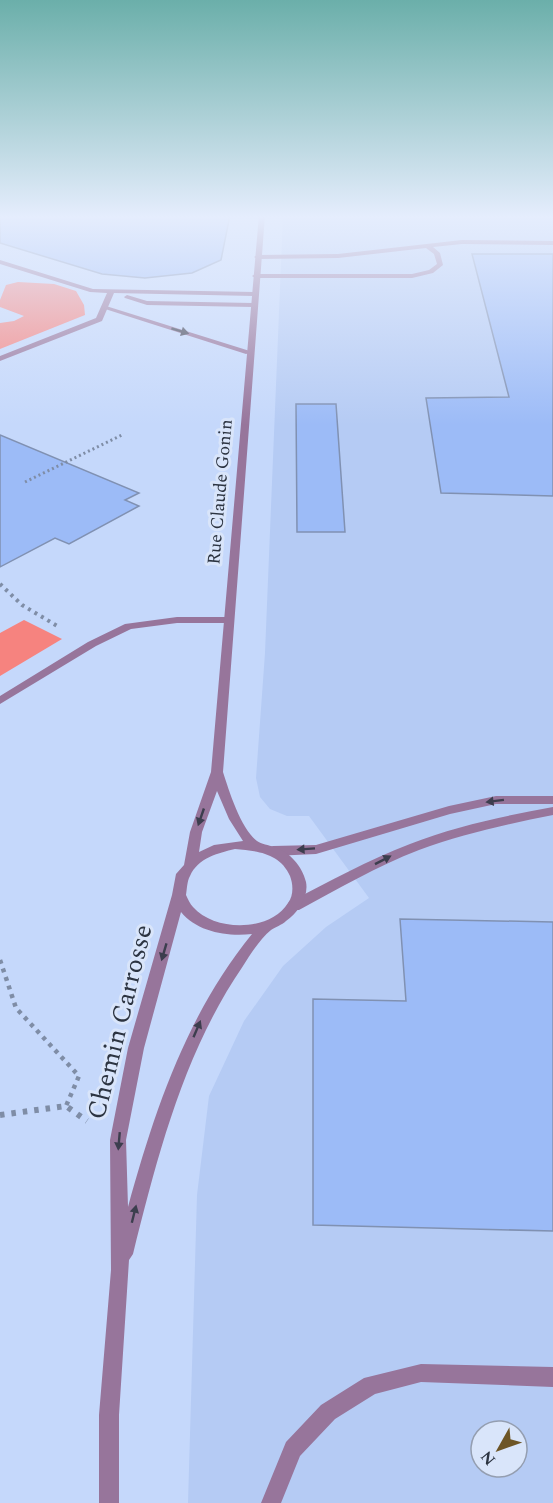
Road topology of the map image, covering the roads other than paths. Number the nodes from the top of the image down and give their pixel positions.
1 (70, 285) edge
2 (254, 285) edge
3 (111, 293) junction
4 (254, 294) junction
5 (253, 304) junction
6 (104, 308) junction
7 (249, 352) junction
8 (0, 359) edge
9 (228, 620) junction
10 (0, 700) edge
11 (217, 772) junction
12 (553, 800) edge
13 (553, 811) edge
14 (253, 845) junction
15 (273, 851) junction
16 (190, 864) junction
17 (180, 895) junction
18 (294, 906) junction
19 (267, 926) junction
20 (120, 1270) junction
21 (553, 1377) edge
22 (109, 1503) edge
23 (271, 1503) edge

1 - 3 street
2 - 4 street, Rue Claude Gonin
3 - 4 street
3 - 5 street
3 - 6 street
4 - 5 street, Rue Claude Gonin
5 - 7 street, Rue Claude Gonin
6 -> 7 street
6 - 8 street
7 - 9 street, Rue Claude Gonin
9 - 10 street
9 - 11 street, Rue Claude Gonin
11 - 14 street, Rue Claude Gonin
11 -> 16 street, Rue Claude Gonin
12 -> 15 street
18 -> 13 street, Chemin Carrosse
14 - 15 street
14 - 16 street
15 - 18 street
16 - 17 street, Chemin Carrosse
17 - 19 street, Chemin Carrosse
17 -> 20 street, Chemin Carrosse
18 - 19 street, Chemin Carrosse
20 -> 19 street, Chemin Carrosse
20 - 22 street, Chemin Carrosse
21 - 23 street

